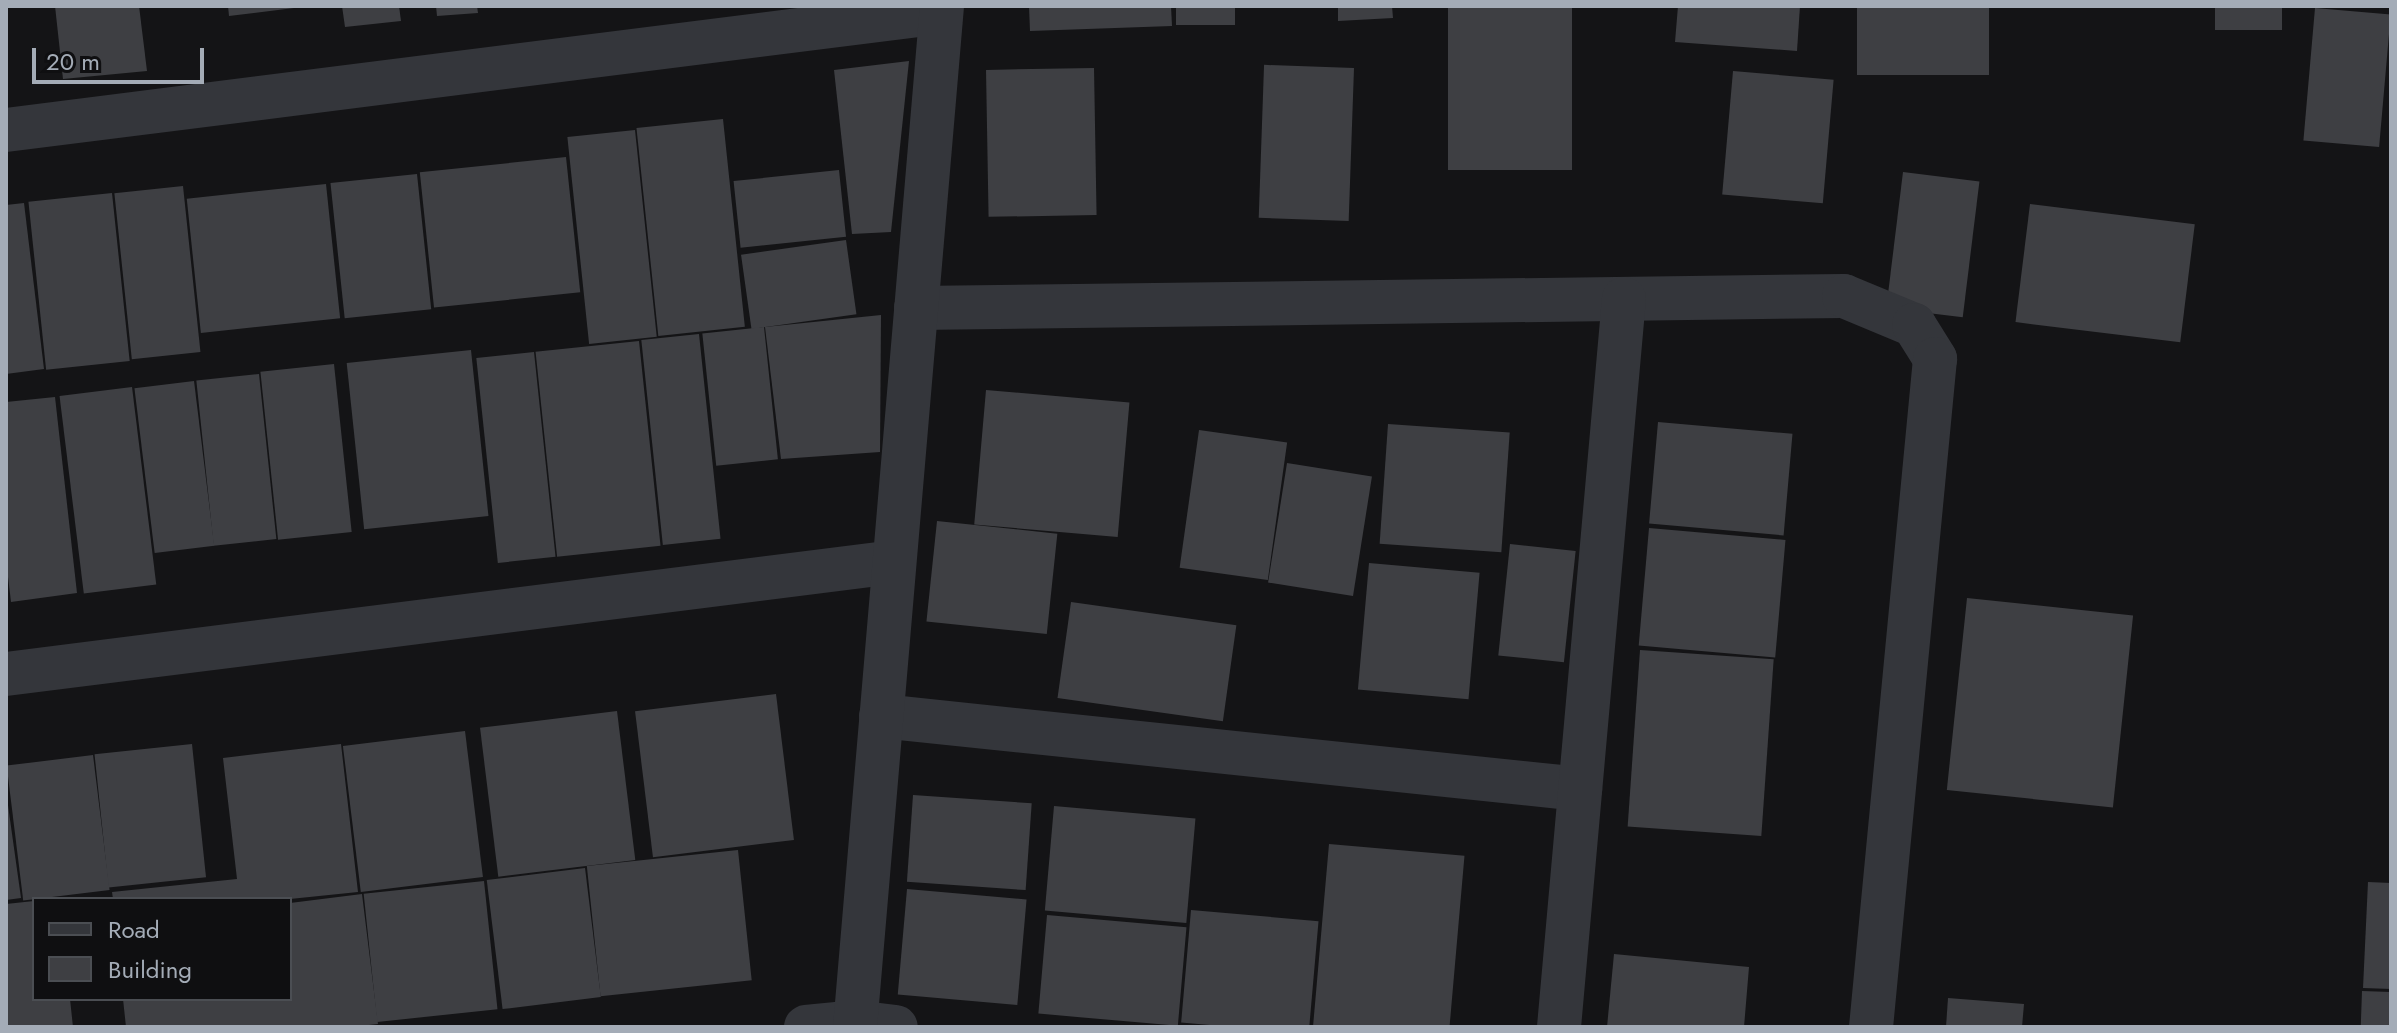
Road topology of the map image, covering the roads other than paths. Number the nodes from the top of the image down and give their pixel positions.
1 (942, 9) edge
2 (6, 130) edge
3 (1624, 299) junction
4 (916, 308) junction
5 (894, 562) junction
6 (6, 674) edge
7 (881, 716) junction
8 (1580, 789) junction
9 (869, 1025) edge
10 (806, 1027) edge
11 (1559, 1027) edge
12 (1871, 1027) edge

1 - 2 street
1 - 4 street
3 - 4 street
3 - 8 street
3 - 12 street
4 - 5 street
5 - 6 street
5 - 7 street
7 - 8 street
7 - 9 street
8 - 11 street
9 - 10 street

